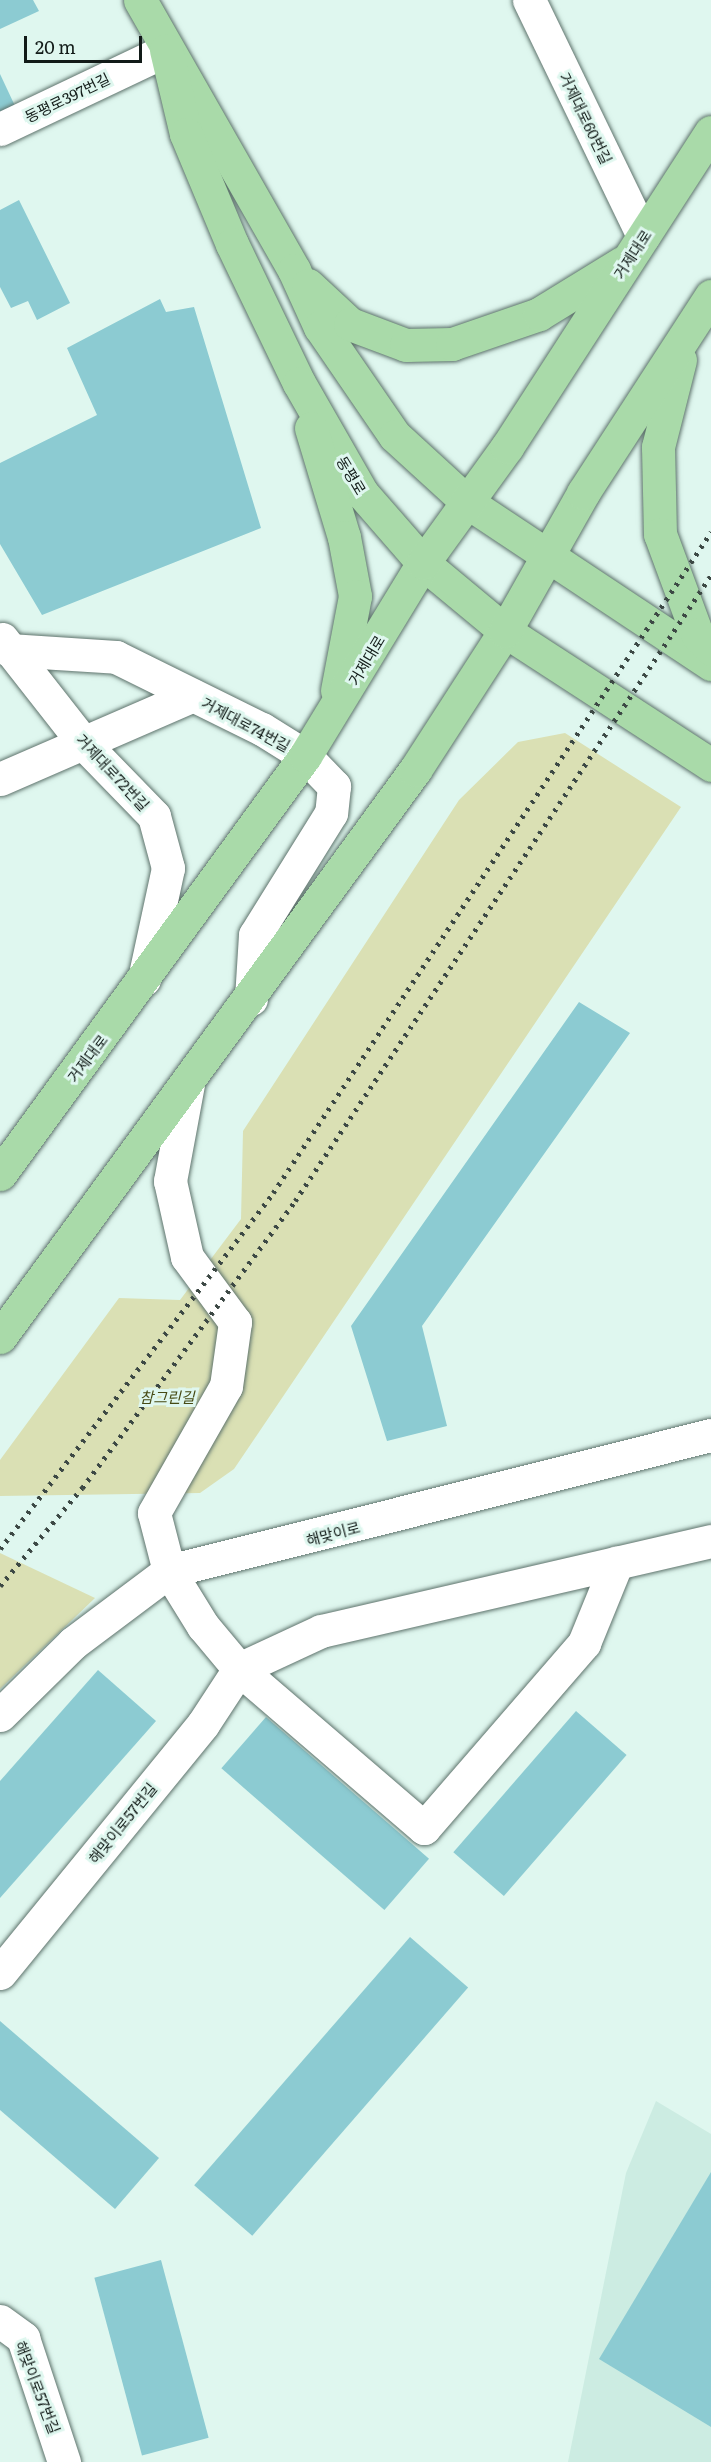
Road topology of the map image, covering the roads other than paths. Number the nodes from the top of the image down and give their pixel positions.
1 (140, 0) edge
2 (529, 0) edge
3 (166, 50) junction
4 (0, 129) edge
5 (711, 132) edge
6 (636, 247) junction
7 (294, 270) junction
8 (711, 296) edge
9 (688, 331) junction
10 (299, 383) junction
11 (467, 502) junction
12 (546, 556) junction
13 (423, 563) junction
14 (505, 631) junction
15 (4, 643) edge
16 (711, 649) edge
17 (711, 664) edge
18 (193, 695) junction
19 (330, 717) junction
20 (85, 745) junction
21 (305, 756) junction
22 (711, 765) edge
23 (0, 779) edge
24 (143, 983) junction
25 (251, 999) junction
26 (188, 1084) junction
27 (0, 1174) edge
28 (0, 1337) edge
29 (711, 1435) edge
30 (711, 1541) edge
31 (617, 1562) junction
32 (169, 1571) junction
33 (239, 1669) junction
34 (0, 1715) edge
35 (0, 1973) edge
36 (0, 2321) edge
37 (64, 2462) edge

1 - 3 main road, 동평로
2 - 6 street, 거제대로60번길
3 - 4 street, 동평로397번길
3 - 7 main road, 동평로
3 - 10 main road, 동평로
5 - 6 main road, 거제대로
6 - 7 main road
6 - 11 main road, 거제대로
7 - 11 main road, 동평로
8 - 9 main road
9 - 12 main road
9 - 16 main road
10 - 13 main road, 동평로
10 - 19 main road
11 - 12 main road, 동평로
11 - 13 main road, 거제대로
12 - 14 main road
12 - 17 main road, 동평로
13 - 14 main road, 동평로
13 - 19 main road, 거제대로
14 - 22 main road, 동평로
14 - 25 main road
15 - 18 street, 거제대로72번길
15 - 20 street, 거제대로72번길
18 - 20 street, 거제대로74번길
18 - 21 street, 거제대로74번길
19 - 21 main road, 거제대로
20 - 23 street, 거제대로74번길
20 - 24 street, 거제대로72번길
21 - 24 main road, 거제대로
21 - 25 street, 거제대로74번길
24 - 27 main road, 거제대로
25 - 26 main road
26 - 28 main road
26 - 32 street
29 - 32 street, 해맞이로
30 - 31 street
31 - 33 street
31 - 33 street
32 - 33 street
32 - 34 street, 해맞이로
33 - 35 street, 해맞이로57번길
36 - 37 street, 해맞이로57번길

